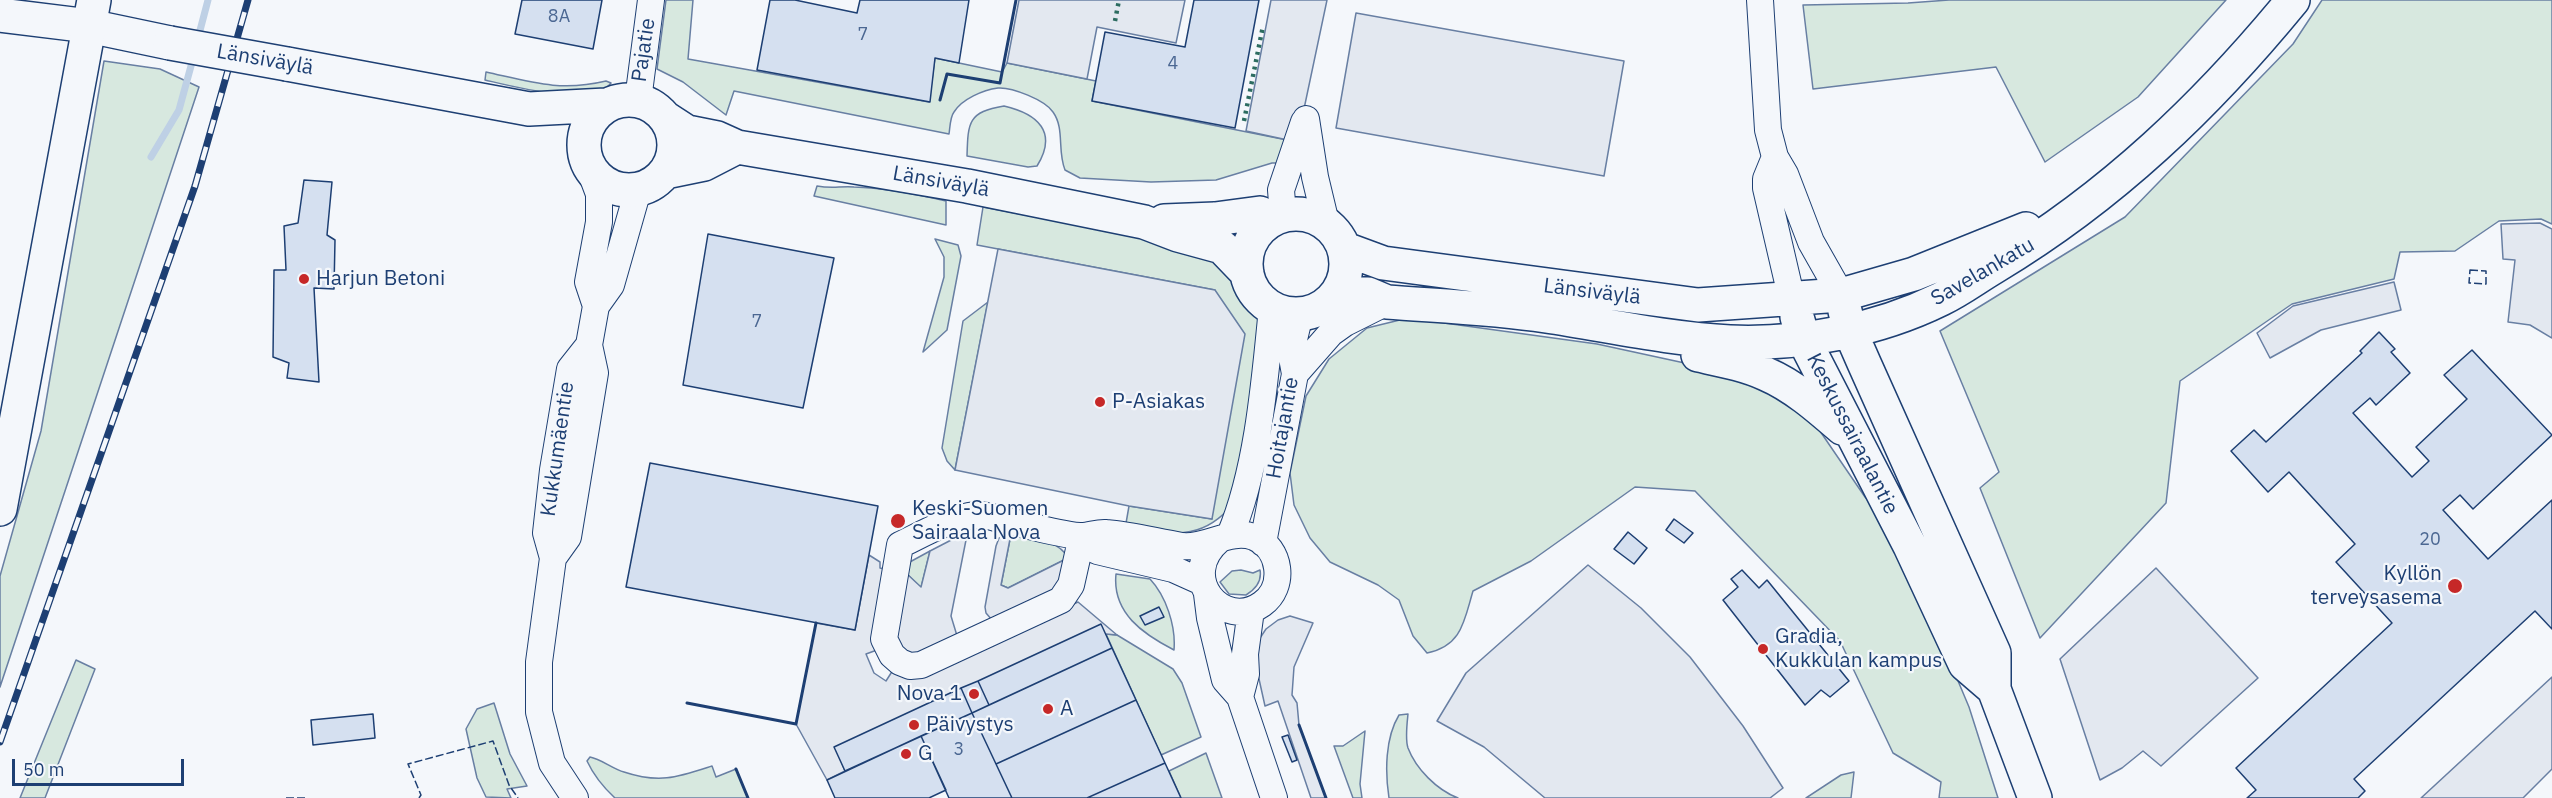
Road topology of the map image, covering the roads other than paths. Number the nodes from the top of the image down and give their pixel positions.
1 (651, 0) edge
2 (1760, 0) edge
3 (2293, 0) edge
4 (92, 13) edge
5 (10, 16) edge
6 (622, 102) junction
7 (529, 109) junction
8 (667, 119) junction
9 (736, 147) junction
10 (1774, 157) junction
11 (587, 158) junction
12 (665, 172) junction
13 (638, 190) junction
14 (2084, 206) junction
15 (1278, 217) junction
16 (1144, 222) junction
17 (1326, 223) junction
18 (1345, 249) junction
19 (1247, 273) junction
20 (1338, 294) junction
21 (1841, 295) junction
22 (1792, 300) junction
23 (1387, 302) junction
24 (596, 306) junction
25 (1286, 311) junction
26 (1635, 331) junction
27 (1850, 331) junction
28 (1803, 338) junction
29 (1295, 374) junction
30 (1852, 436) junction
31 (0, 510) edge
32 (1082, 536) junction
33 (1225, 538) junction
34 (1263, 543) junction
35 (1205, 588) junction
36 (1251, 610) junction
37 (1994, 689) junction
38 (1240, 697) junction
39 (575, 798) edge
40 (1275, 798) edge
41 (2035, 798) edge

1 - 6 street, Pajatie
2 - 10 street, Keskussairaalantie
3 - 14 main road, Savelankatu
4 - 5 main road, Länsiväylä
4 - 7 main road, Länsiväylä, bridge
4 - 31 main road
6 - 7 main road, Länsiväylä
6 - 8 main road
6 - 11 main road
7 - 11 main road, Länsiväylä
8 - 9 main road, Länsiväylä
8 - 12 main road
9 - 12 main road
9 - 16 main road, Länsiväylä
10 - 21 street, Keskussairaalantie
10 - 22 street, Keskussairaalantie
11 - 13 main road
11 - 24 street, Kukkumäentie
12 - 13 main road
13 - 24 street, Kukkumäentie
14 - 21 main road, Savelankatu
14 - 27 main road, Savelankatu
15 - 16 main road, Länsiväylä
15 - 17 main road
15 - 17 street
15 - 19 main road
16 - 19 main road, Länsiväylä
17 - 18 main road
18 - 20 main road
18 - 22 main road, Länsiväylä
19 - 25 main road
20 - 23 main road, Länsiväylä
20 - 25 main road
21 - 22 main road, Länsiväylä
21 - 27 main road, Keskussairaalantie
22 - 28 main road, Keskussairaalantie
23 - 26 main road, Länsiväylä
23 - 29 street
24 - 39 street, Kukkumäentie
25 - 29 street, Hoitajantie
25 - 33 street, Hoitajantie
26 - 28 main road, Länsiväylä
26 - 30 main road
27 - 28 main road, Savelankatu
27 - 37 main road, Keskussairaalantie
28 - 30 main road, Keskussairaalantie
29 - 34 street, Hoitajantie
30 - 37 main road, Keskussairaalantie
32 - 32 street
32 - 33 street
32 - 35 street
33 - 34 street
33 - 35 street
34 - 36 street
35 - 36 street
35 - 38 street
36 - 38 street
37 - 41 main road, Keskussairaalantie
38 - 40 street

